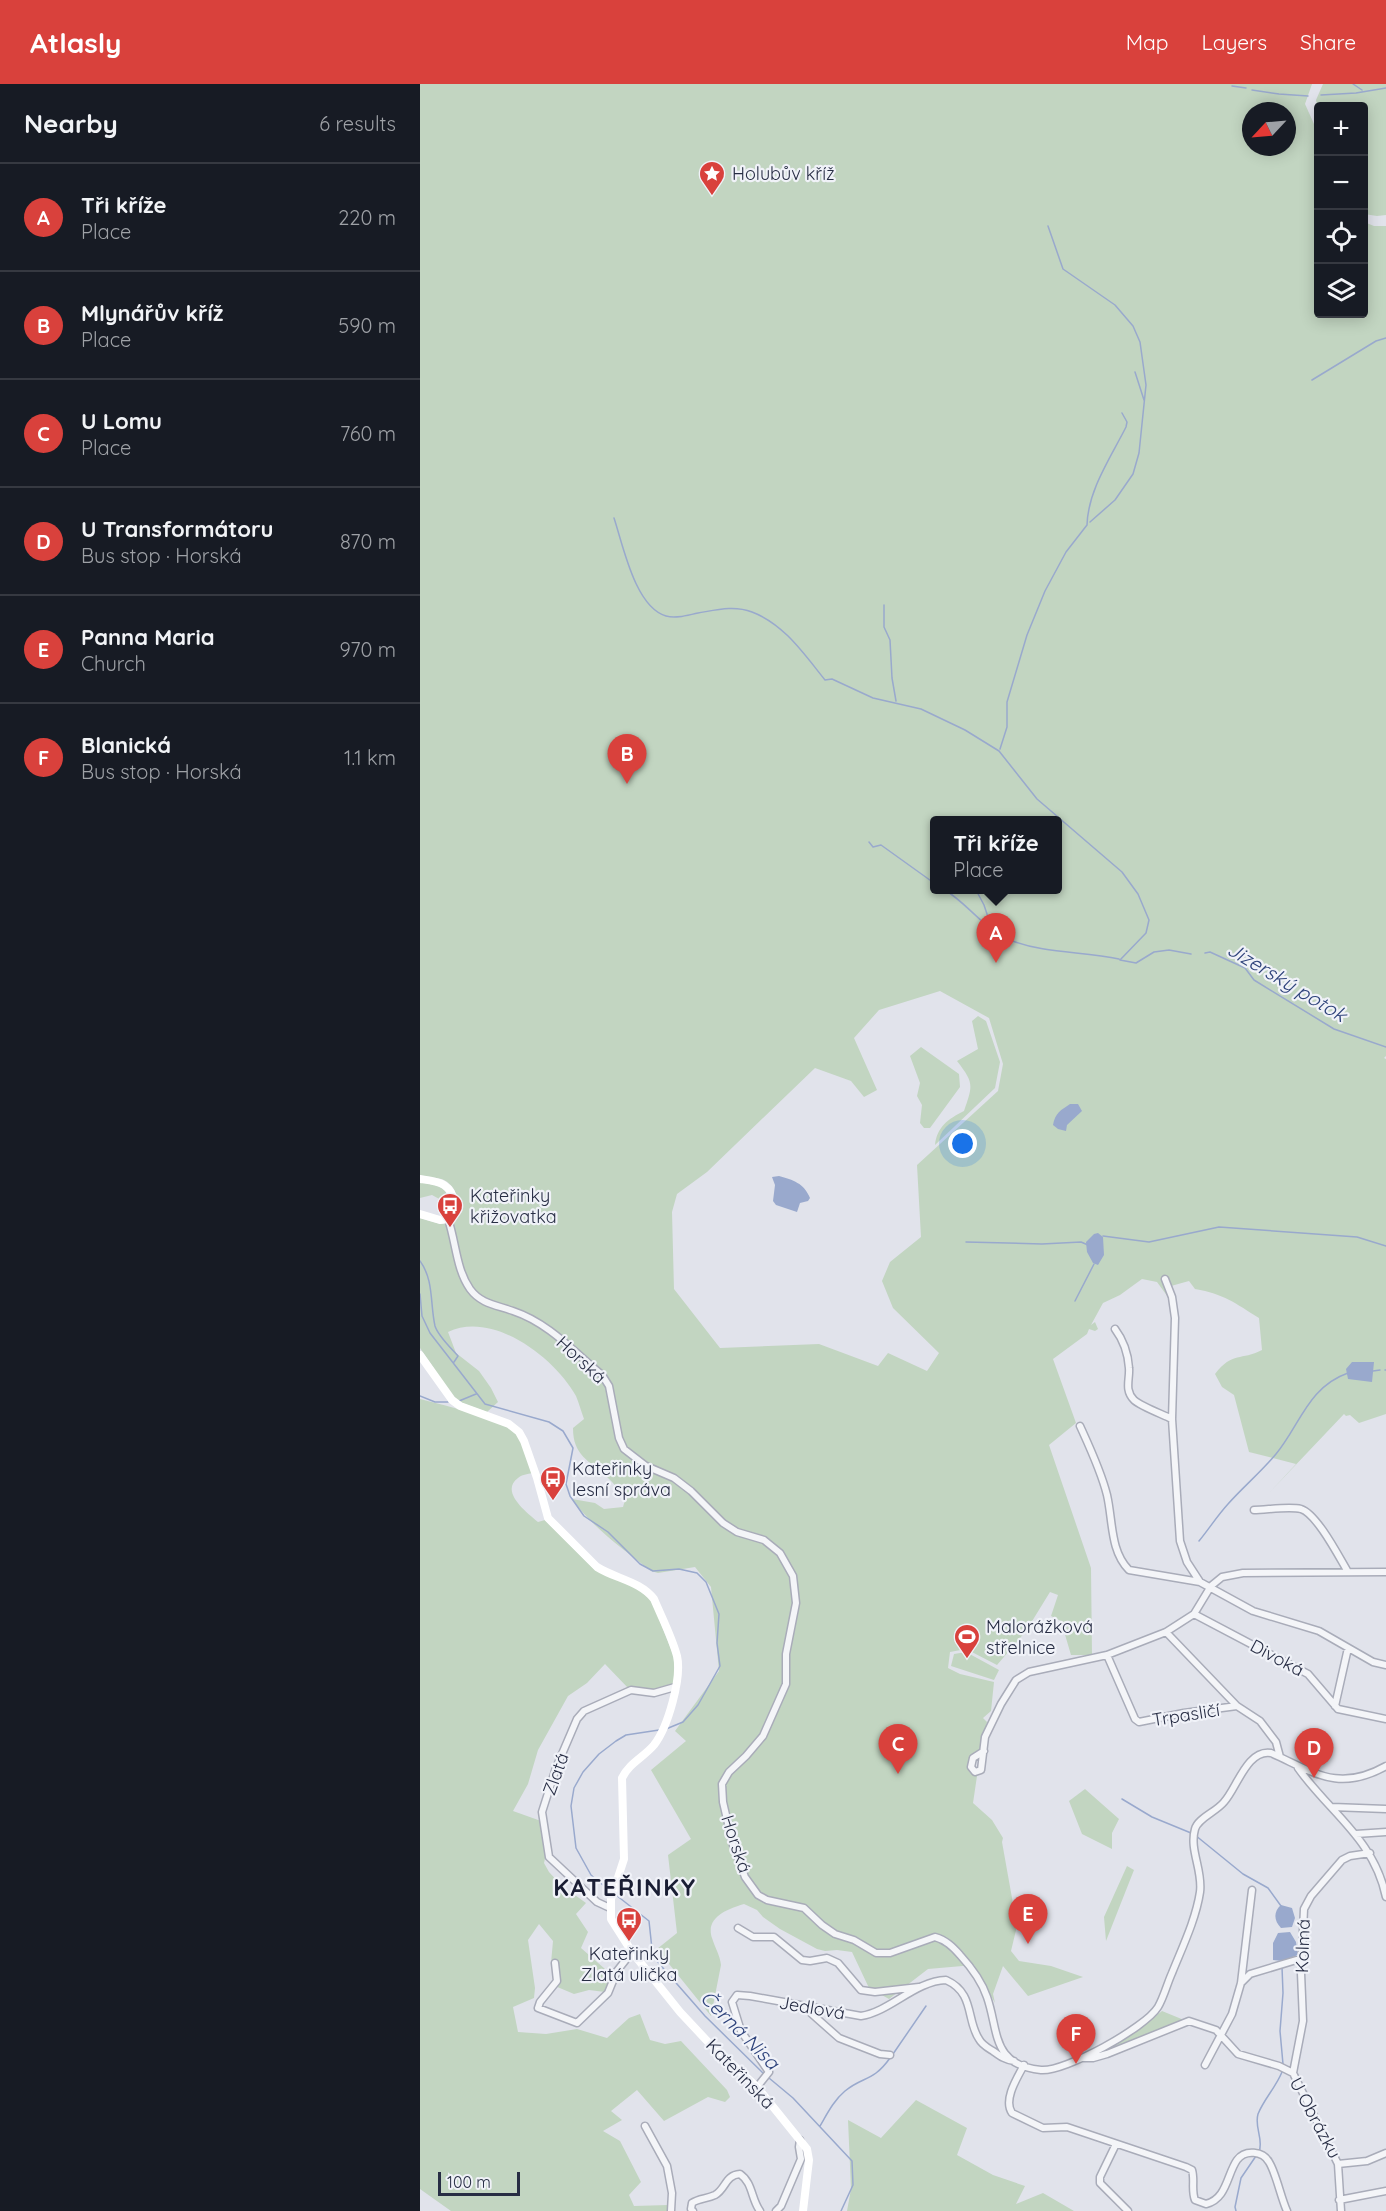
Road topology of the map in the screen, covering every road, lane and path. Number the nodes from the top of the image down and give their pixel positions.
1 (420, 1179) edge
2 (420, 1214) edge
3 (448, 1219) junction
4 (1165, 1279) dead end
5 (1115, 1329) dead end
6 (420, 1355) edge
7 (1172, 1419) junction
8 (1080, 1426) dead end
9 (1254, 1510) dead end
10 (1348, 1572) junction
11 (1386, 1572) edge
12 (1200, 1582) junction
13 (1211, 1586) junction
14 (1194, 1614) junction
15 (1166, 1632) junction
16 (1347, 1648) junction
17 (1107, 1654) junction
18 (1386, 1665) edge
19 (675, 1687) junction
20 (1237, 1706) junction
21 (1335, 1706) junction
22 (1386, 1719) edge
23 (984, 1751) dead end
24 (1280, 1757) junction
25 (1386, 1766) edge
26 (1297, 1767) junction
27 (1320, 1776) junction
28 (1317, 1790) junction
29 (1332, 1806) junction
30 (1386, 1809) edge
31 (1386, 1833) edge
32 (1356, 1834) junction
33 (1370, 1853) junction
34 (1252, 1890) dead end
35 (1386, 1894) edge
36 (611, 1903) junction
37 (738, 1928) dead end
38 (632, 1952) junction
39 (1302, 1958) junction
40 (555, 1963) dead end
41 (1241, 1983) junction
42 (926, 1986) junction
43 (804, 2006) junction
44 (1222, 2036) junction
45 (891, 2055) dead end
46 (1084, 2058) junction
47 (1016, 2061) junction
48 (1024, 2065) junction
49 (1205, 2065) dead end
50 (1293, 2073) junction
51 (760, 2084) junction
52 (645, 2126) dead end
53 (800, 2140) junction
54 (1116, 2144) junction
55 (1386, 2153) edge
56 (1338, 2164) junction
57 (1386, 2191) edge
58 (1340, 2200) junction
59 (671, 2211) edge
60 (693, 2211) edge
61 (760, 2211) edge
62 (776, 2211) edge
63 (803, 2211) edge
64 (1128, 2211) edge
65 (1287, 2211) edge
66 (1341, 2211) edge

1 - 3 street, Horská
2 - 3 street
3 - 47 street, Horská
4 - 7 street
5 - 7 street
6 - 19 street
7 - 12 street
8 - 12 street
9 - 10 street
10 - 11 street
10 - 13 street
12 - 13 street
13 - 14 street
13 - 16 street
14 - 15 street
14 - 21 street, Divoká
15 - 17 street
15 - 20 street
16 - 18 street
16 - 21 street
17 - 20 street, Trpasličí
17 - 23 street
19 - 36 street
19 - 36 street, Zlatá
20 - 24 street
21 - 22 street
24 - 26 street
24 - 46 street, Horská
25 - 27 street
26 - 27 street
26 - 28 street
27 - 28 street
28 - 29 street
29 - 30 street
29 - 32 street
31 - 32 street
32 - 33 street
33 - 35 street
33 - 39 street, Kolmá
34 - 41 street
36 - 38 street, Kateřinská
37 - 42 street
38 - 40 street
38 - 51 street, Kateřinská
39 - 41 street
39 - 50 street, Kolmá
41 - 44 street
42 - 43 street, Jedlová
42 - 47 street, Jedlová
43 - 45 street
43 - 51 street, Jedlová
44 - 46 street, U Obrázku
44 - 49 street
44 - 50 street, U Obrázku
46 - 48 street, Horská
47 - 48 street, Horská
48 - 54 street
50 - 56 street, U Obrázku
51 - 53 street, Kateřinská
52 - 59 street
53 - 62 street
53 - 63 street, Kateřinská
54 - 64 street
54 - 65 street
55 - 56 street, U Obrázku
56 - 58 street
57 - 58 street
58 - 66 street
60 - 61 street

